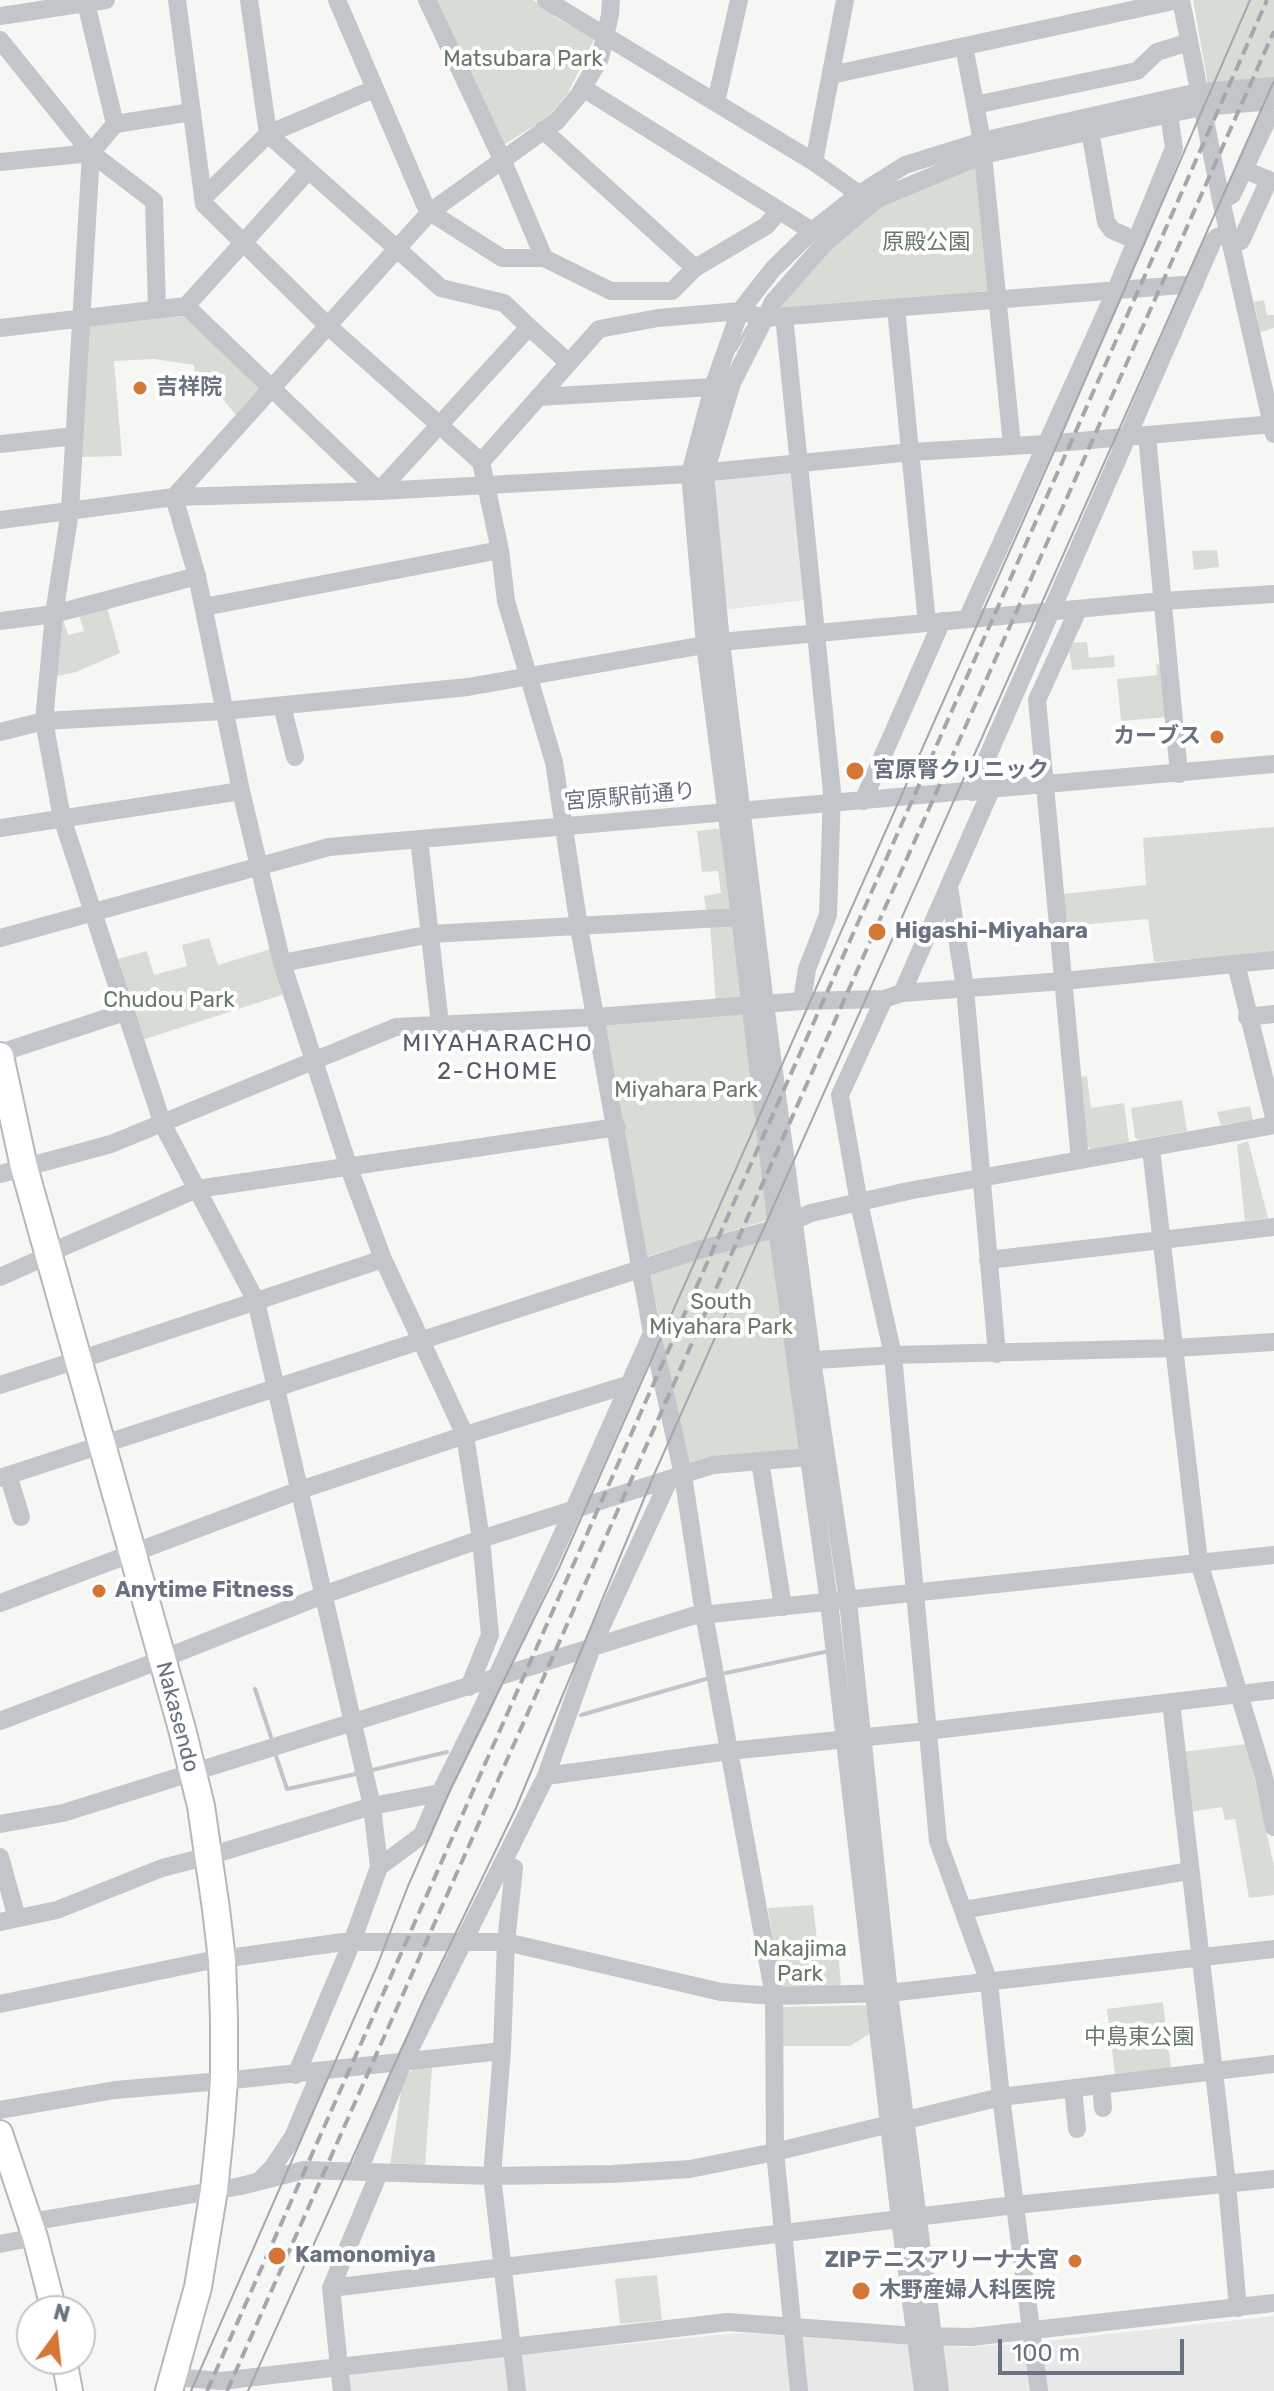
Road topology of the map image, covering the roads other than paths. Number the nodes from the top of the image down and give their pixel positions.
1 (106, 0) edge
2 (177, 0) edge
3 (249, 0) edge
4 (337, 0) edge
5 (427, 0) edge
6 (546, 0) edge
7 (611, 0) edge
8 (739, 0) edge
9 (845, 0) edge
10 (1180, 0) edge
11 (86, 3) junction
12 (1091, 9) edge
13 (0, 16) edge
14 (605, 34) junction
15 (0, 40) edge
16 (1189, 42) junction
17 (964, 46) junction
18 (831, 75) junction
19 (1274, 86) edge
20 (583, 88) junction
21 (374, 89) junction
22 (1200, 99) junction
23 (716, 102) junction
24 (1274, 104) edge
25 (975, 105) junction
26 (192, 112) junction
27 (1169, 114) junction
28 (115, 124) junction
29 (543, 130) junction
30 (1090, 131) junction
31 (268, 134) junction
32 (982, 148) junction
33 (91, 153) junction
34 (502, 159) junction
35 (0, 162) edge
36 (814, 162) junction
37 (1245, 170) junction
38 (308, 171) junction
39 (859, 194) junction
40 (203, 198) junction
41 (1221, 200) junction
42 (779, 211) junction
43 (430, 212) junction
44 (812, 231) junction
45 (1230, 239) junction
46 (1137, 241) junction
47 (243, 242) junction
48 (396, 250) junction
49 (544, 258) junction
50 (695, 268) junction
51 (1195, 284) junction
52 (1116, 290) junction
53 (998, 300) junction
54 (186, 306) junction
55 (896, 308) junction
56 (157, 310) junction
57 (754, 315) junction
58 (784, 316) junction
59 (82, 317) junction
60 (328, 326) junction
61 (529, 327) junction
62 (0, 328) edge
63 (569, 363) junction
64 (713, 387) junction
65 (273, 388) junction
66 (538, 397) junction
67 (439, 426) junction
68 (1273, 427) edge
69 (75, 436) junction
70 (1147, 436) junction
71 (1126, 437) junction
72 (0, 444) edge
73 (1045, 444) junction
74 (1012, 445) junction
75 (912, 452) junction
76 (481, 462) junction
77 (799, 464) junction
78 (697, 474) junction
79 (485, 485) junction
80 (379, 491) junction
81 (174, 497) junction
82 (70, 511) junction
83 (0, 520) edge
84 (500, 550) junction
85 (197, 576) junction
86 (1274, 594) edge
87 (1163, 601) junction
88 (204, 607) junction
89 (1078, 610) junction
90 (1049, 613) junction
91 (54, 614) junction
92 (967, 619) junction
93 (0, 621) edge
94 (934, 622) junction
95 (816, 633) junction
96 (713, 643) junction
97 (527, 675) junction
98 (282, 706) junction
99 (224, 711) junction
100 (44, 721) junction
101 (0, 732) edge
102 (295, 757) dead end
103 (1274, 764) edge
104 (1179, 774) junction
105 (1045, 786) junction
106 (241, 791) junction
107 (981, 791) junction
108 (863, 801) junction
109 (831, 804) junction
110 (734, 812) junction
111 (62, 818) junction
112 (565, 827) junction
113 (0, 828) edge
114 (419, 839) junction
115 (257, 866) junction
116 (949, 887) junction
117 (91, 911) junction
118 (740, 917) junction
119 (579, 927) junction
120 (431, 934) junction
121 (0, 938) edge
122 (1274, 960) edge
123 (282, 963) junction
124 (1236, 964) junction
125 (1064, 981) junction
126 (965, 988) junction
127 (902, 993) junction
128 (884, 999) junction
129 (802, 1001) junction
130 (758, 1005) junction
131 (125, 1012) junction
132 (1274, 1014) edge
133 (596, 1017) junction
134 (1247, 1017) junction
135 (440, 1024) junction
136 (0, 1054) edge
137 (314, 1061) junction
138 (1274, 1117) edge
139 (163, 1125) junction
140 (1274, 1125) edge
141 (617, 1127) junction
142 (0, 1128) edge
143 (1151, 1149) junction
144 (1080, 1160) junction
145 (349, 1168) junction
146 (12, 1170) edge
147 (983, 1177) junction
148 (197, 1189) junction
149 (859, 1203) junction
150 (786, 1223) junction
151 (1274, 1227) edge
152 (1161, 1242) junction
153 (42, 1257) junction
154 (383, 1259) junction
155 (988, 1260) junction
156 (641, 1269) junction
157 (0, 1277) edge
158 (256, 1301) junction
159 (652, 1333) junction
160 (420, 1340) junction
161 (1274, 1342) edge
162 (1175, 1348) junction
163 (997, 1354) junction
164 (893, 1355) junction
165 (804, 1361) junction
166 (72, 1362) junction
167 (630, 1384) junction
168 (0, 1385) edge
169 (275, 1388) junction
170 (465, 1435) junction
171 (96, 1446) junction
172 (808, 1457) junction
173 (760, 1461) junction
174 (4, 1476) edge
175 (676, 1477) junction
176 (300, 1490) junction
177 (574, 1509) junction
178 (21, 1517) dead end
179 (481, 1539) junction
180 (1274, 1555) edge
181 (127, 1556) junction
182 (1199, 1562) junction
183 (326, 1594) junction
184 (914, 1594) junction
185 (837, 1602) junction
186 (0, 1603) edge
187 (783, 1607) junction
188 (704, 1614) junction
189 (592, 1647) junction
190 (156, 1662) junction
191 (497, 1675) junction
192 (469, 1687) junction
193 (1274, 1690) edge
194 (1238, 1693) junction
195 (1171, 1702) junction
196 (0, 1721) edge
197 (352, 1723) junction
198 (927, 1731) junction
199 (853, 1738) junction
200 (729, 1751) junction
201 (186, 1775) junction
202 (546, 1776) junction
203 (440, 1793) junction
204 (372, 1806) junction
205 (0, 1824) edge
206 (1274, 1827) edge
207 (0, 1857) edge
208 (203, 1857) junction
209 (504, 1863) junction
210 (379, 1867) junction
211 (1189, 1871) junction
212 (963, 1910) junction
213 (8, 1920) edge
214 (465, 1941) junction
215 (352, 1942) junction
216 (506, 1942) junction
217 (1274, 1949) edge
218 (1200, 1959) junction
219 (215, 1960) junction
220 (989, 1982) junction
221 (882, 1993) junction
222 (774, 1996) junction
223 (0, 2004) edge
224 (502, 2051) junction
225 (403, 2063) junction
226 (1274, 2064) edge
227 (1214, 2071) junction
228 (320, 2073) junction
229 (296, 2075) junction
230 (217, 2082) junction
231 (1101, 2085) junction
232 (1073, 2088) junction
233 (1001, 2097) junction
234 (1103, 2108) dead end
235 (0, 2110) edge
236 (898, 2121) junction
237 (1077, 2129) dead end
238 (2, 2144) edge
239 (775, 2152) junction
240 (359, 2170) junction
241 (379, 2173) junction
242 (492, 2176) junction
243 (261, 2179) junction
244 (1274, 2179) edge
245 (1227, 2184) junction
246 (206, 2191) junction
247 (1015, 2205) junction
248 (910, 2219) junction
249 (32, 2229) junction
250 (784, 2234) junction
251 (0, 2244) edge
252 (503, 2268) junction
253 (331, 2288) junction
254 (50, 2295) edge
255 (1274, 2303) edge
256 (1238, 2308) junction
257 (793, 2328) junction
258 (1032, 2332) junction
259 (925, 2336) junction
260 (511, 2347) junction
261 (339, 2367) junction
262 (172, 2384) edge
263 (261, 2384) edge
264 (151, 2391) edge
265 (342, 2391) edge
266 (517, 2391) edge
267 (799, 2391) edge
268 (923, 2391) edge
269 (940, 2391) edge
270 (1039, 2391) edge

1 - 11 street
2 - 26 street
3 - 31 street
4 - 21 street
5 - 34 street
6 - 14 street
7 - 14 street
8 - 23 street
9 - 18 street
10 - 12 street
10 - 16 street
11 - 13 street
11 - 28 street
12 - 17 street
14 - 20 street
14 - 23 street
15 - 33 street
16 - 22 street
16 - 25 street
17 - 18 street
17 - 25 street
18 - 36 street
19 - 22 street
20 - 29 street
20 - 42 street
21 - 31 street
21 - 43 street
22 - 24 street
22 - 27 street
22 - 32 street
22 - 41 street
23 - 36 street
24 - 37 street
25 - 32 street
26 - 28 street
26 - 40 street
27 - 30 street
27 - 46 street
28 - 33 street
29 - 34 street
29 - 50 street
30 - 32 street
30 - 46 street
31 - 38 street
31 - 40 street
32 - 39 street
32 - 53 street
32 - 57 street
33 - 35 street
33 - 56 street
33 - 59 street
34 - 43 street
34 - 49 street
36 - 39 street
37 - 41 street
37 - 45 street
38 - 47 street
38 - 48 street
39 - 44 street
40 - 47 street
41 - 45 street
42 - 44 street
42 - 50 street
43 - 48 street
43 - 49 street
44 - 57 street
45 - 51 street
45 - 68 street
46 - 52 street
47 - 54 street
47 - 60 street
48 - 60 street
48 - 61 street
49 - 50 street
51 - 52 street
51 - 71 street
52 - 53 street
52 - 73 street
53 - 55 street
53 - 74 street
54 - 56 street
54 - 65 street
55 - 58 street
55 - 75 street
56 - 59 street
57 - 58 street
57 - 63 street
57 - 64 street
57 - 78 street
58 - 77 street
59 - 62 street
59 - 69 street
60 - 65 street
60 - 67 street
61 - 63 street
61 - 67 street
63 - 66 street
64 - 66 street
64 - 78 street
65 - 80 street
65 - 81 street
66 - 76 street
67 - 76 street
67 - 80 street
68 - 70 street
69 - 72 street
69 - 82 street
70 - 71 street
70 - 87 street
71 - 73 street
71 - 90 street
73 - 74 street
73 - 92 street
74 - 75 street
75 - 77 street
75 - 94 street
76 - 79 street
77 - 78 street
77 - 95 street
78 - 79 street
78 - 96 street
79 - 80 street
79 - 84 street
80 - 81 street
81 - 82 street
81 - 85 street
82 - 83 street
82 - 91 street
84 - 88 street
84 - 97 street
85 - 88 street
85 - 91 street
86 - 87 street
87 - 89 street
87 - 104 street
88 - 99 street
89 - 90 street
89 - 105 street
90 - 92 street
90 - 107 street
91 - 93 street
91 - 100 street
92 - 94 street
94 - 95 street
94 - 108 street
95 - 96 street
95 - 109 street
96 - 97 street
96 - 110 street
97 - 98 street
97 - 112 street
98 - 99 street
98 - 102 street
99 - 100 street
99 - 106 street
100 - 101 street
100 - 111 street
103 - 104 street, 宮原駅前通り
104 - 105 street, 宮原駅前通り
105 - 107 street, 宮原駅前通り
105 - 125 street
106 - 111 street
106 - 115 street
107 - 108 street, 宮原駅前通り
107 - 116 street
108 - 109 street, 宮原駅前通り
109 - 110 street, 宮原駅前通り
109 - 129 street
110 - 112 street, 宮原駅前通り
110 - 118 street
110 - 130 street
111 - 113 street
111 - 117 street
112 - 114 street, 宮原駅前通り
112 - 119 street
114 - 115 street, 宮原駅前通り
114 - 120 street
115 - 117 street, 宮原駅前通り
115 - 123 street
116 - 126 street
116 - 127 street
117 - 121 street, 宮原駅前通り
117 - 131 street
118 - 119 street
118 - 130 street
119 - 120 street
119 - 133 street
120 - 123 street
120 - 135 street
122 - 124 street
123 - 137 street
124 - 125 street
124 - 134 street
125 - 126 street
125 - 144 street
126 - 127 street
126 - 147 street
127 - 128 street
128 - 129 street
128 - 149 street
129 - 130 street
130 - 133 street
130 - 150 street
131 - 136 street
131 - 139 street
132 - 134 street
133 - 135 street
133 - 141 street
134 - 138 street
135 - 137 street
136 - 146 highway, Nakasendo
137 - 139 street
137 - 145 street
139 - 146 street
139 - 148 street
140 - 143 street
141 - 145 street
141 - 156 street
142 - 146 highway, Nakasendo
143 - 144 street
143 - 152 street
144 - 147 street
145 - 148 street
145 - 154 street
146 - 153 highway, Nakasendo
147 - 149 street
147 - 155 street
148 - 153 street
148 - 158 street
149 - 150 street
149 - 164 street
150 - 156 street
150 - 165 street
151 - 152 street
152 - 155 street
152 - 162 street
153 - 157 street
153 - 166 highway, Nakasendo
154 - 158 street
154 - 160 street
155 - 163 street
156 - 159 street
156 - 160 street
158 - 166 street
158 - 169 street
159 - 167 street
159 - 175 street
160 - 169 street
160 - 170 street
161 - 162 street
162 - 163 street
162 - 182 street
163 - 164 street
164 - 165 street
164 - 184 street
165 - 172 street
165 - 185 street
166 - 168 street
166 - 171 highway, Nakasendo
167 - 170 street
167 - 177 street
169 - 171 street
169 - 176 street
170 - 176 street
170 - 179 street
171 - 174 street
171 - 181 highway, Nakasendo
172 - 173 street
172 - 185 street
173 - 175 street
173 - 187 street
174 - 178 street
175 - 177 street
175 - 188 street
175 - 189 street
176 - 181 street
176 - 183 street
177 - 179 street
177 - 191 street
179 - 183 street
179 - 192 street
180 - 182 street
181 - 186 street
181 - 190 highway, Nakasendo
182 - 184 street
182 - 194 street
183 - 190 street
183 - 197 street
184 - 185 street
184 - 198 street
185 - 187 street
185 - 199 street
187 - 188 street
188 - 189 street
188 - 200 street
189 - 191 street
189 - 202 street
190 - 196 street
190 - 201 highway, Nakasendo
191 - 192 street
191 - 203 street
192 - 197 street
193 - 194 street
194 - 195 street
194 - 206 street
195 - 198 street
195 - 211 street
197 - 201 street
197 - 204 street
198 - 199 street
198 - 212 street
199 - 200 street
199 - 221 street
200 - 202 street
200 - 222 street
201 - 205 street
201 - 208 highway, Nakasendo
202 - 209 street
203 - 204 street
203 - 210 street
204 - 208 street
204 - 210 street
207 - 213 street
208 - 213 street
208 - 219 highway, Nakasendo
209 - 214 street
209 - 216 street
210 - 215 street
211 - 212 street
211 - 218 street
212 - 220 street
214 - 215 street
214 - 216 street
214 - 225 street
215 - 219 street
215 - 229 street
216 - 222 street
216 - 224 street
217 - 218 street
218 - 220 street
218 - 227 street
219 - 223 street
219 - 230 highway, Nakasendo
220 - 221 street
220 - 233 street
221 - 222 street
221 - 236 street
222 - 239 street
224 - 225 street
224 - 242 street
225 - 228 street
225 - 240 street
226 - 227 street
227 - 231 street
227 - 245 street
228 - 229 street
228 - 243 street
229 - 230 street
230 - 235 street
230 - 246 highway, Nakasendo
231 - 232 street
231 - 234 street
232 - 233 street
232 - 237 street
233 - 236 street
233 - 247 street
236 - 239 street
236 - 248 street
238 - 249 main road
239 - 242 street
239 - 250 street
240 - 241 street
240 - 243 street
241 - 242 street
241 - 253 street
242 - 252 street
243 - 246 street
244 - 245 street
245 - 247 street
245 - 256 street
246 - 249 street
246 - 262 highway, Nakasendo
246 - 264 highway, Nakasendo
247 - 248 street
247 - 258 street
248 - 250 street
248 - 259 street
249 - 251 street
249 - 254 main road
250 - 252 street
250 - 257 street
252 - 253 street
252 - 260 street
253 - 261 street
255 - 256 street
256 - 258 street
257 - 259 street
257 - 260 street
257 - 267 street
258 - 259 street
258 - 270 street
259 - 268 street
259 - 269 street
260 - 261 street
260 - 266 street
261 - 263 street
261 - 265 street
262 - 263 street

